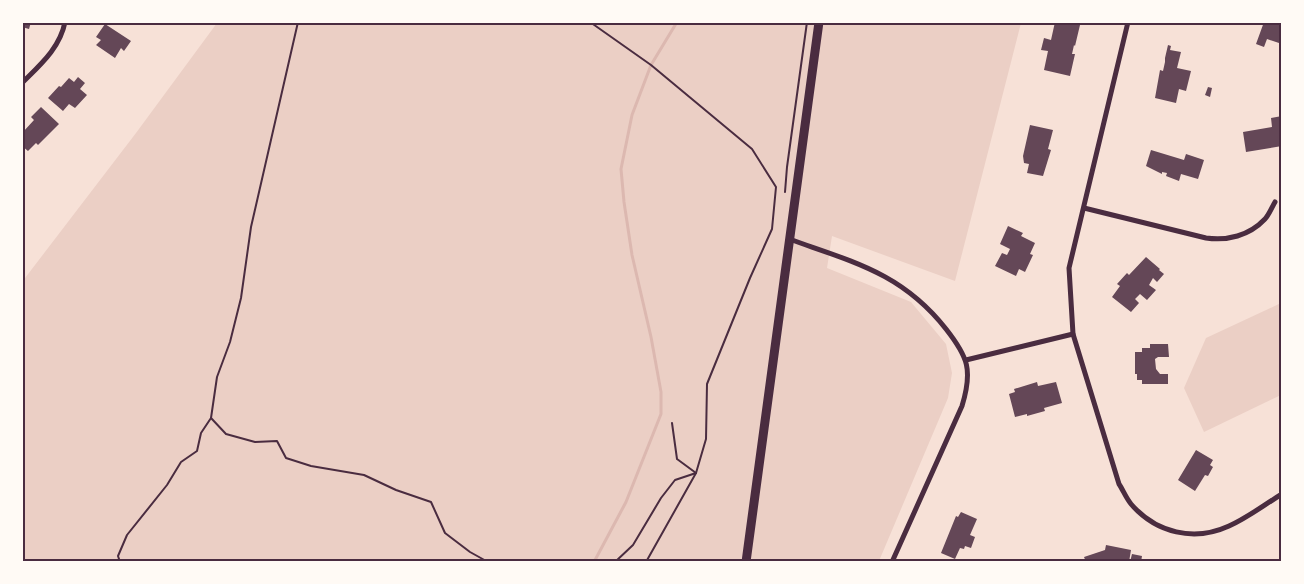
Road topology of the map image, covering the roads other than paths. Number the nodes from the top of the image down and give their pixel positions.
1 (65, 22) edge
2 (819, 22) edge
3 (1128, 22) edge
4 (22, 83) edge
5 (1275, 202) dead end
6 (1084, 208) junction
7 (790, 239) junction
8 (1074, 334) junction
9 (966, 360) junction
10 (1282, 494) edge
11 (746, 562) edge
12 (892, 562) edge

1 - 4 street
2 - 7 street
3 - 6 street
5 - 6 street
6 - 8 street
7 - 9 street
7 - 11 street
8 - 9 street
8 - 10 street
9 - 12 street

